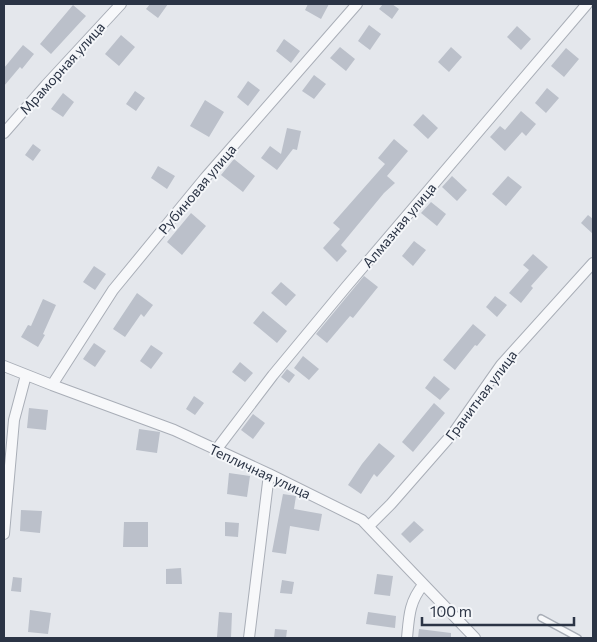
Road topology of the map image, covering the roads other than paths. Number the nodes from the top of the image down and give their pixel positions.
1 (121, 4) edge
2 (357, 4) edge
3 (587, 4) edge
4 (4, 133) edge
5 (593, 263) edge
6 (4, 366) edge
7 (26, 375) junction
8 (52, 386) junction
9 (216, 450) junction
10 (270, 474) junction
11 (369, 526) junction
12 (4, 534) edge
13 (423, 585) junction
14 (542, 618) dead end
15 (249, 638) edge
16 (407, 638) edge
17 (475, 638) edge
18 (578, 638) edge

1 - 4 street, Мраморная улица
2 - 8 street, Рубиновая улица
3 - 9 street, Алмазная улица
5 - 11 street, Гранитная улица
6 - 7 street, Тепличная улица
7 - 8 street, Тепличная улица
7 - 12 street
8 - 9 street, Тепличная улица
9 - 10 street, Тепличная улица
10 - 11 street, Тепличная улица
10 - 15 street
11 - 13 street, Тепличная улица
13 - 16 street
13 - 17 street, Тепличная улица
14 - 18 lane

